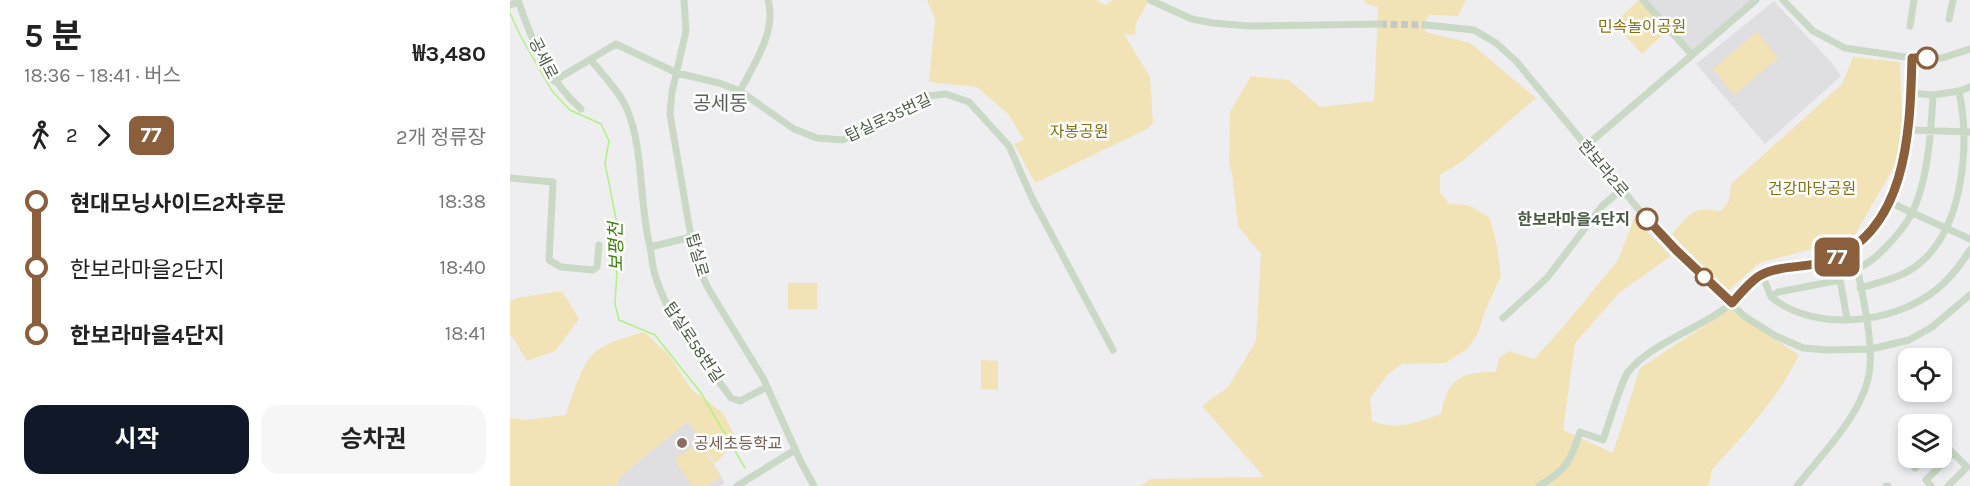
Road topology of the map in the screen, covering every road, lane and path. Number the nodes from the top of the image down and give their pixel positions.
1 (684, 0) edge
2 (768, 0) edge
3 (1150, 0) edge
4 (1642, 0) edge
5 (1756, 0) edge
6 (1783, 0) edge
7 (1914, 0) edge
8 (1953, 0) edge
9 (518, 1) edge
10 (510, 5) edge
11 (1949, 19) dead end
12 (1380, 24) tunnel mouth
13 (1426, 25) tunnel mouth
14 (1910, 26) dead end
15 (1970, 49) edge
16 (1692, 54) junction
17 (1912, 58) junction
18 (591, 60) junction
19 (677, 73) junction
20 (554, 81) junction
21 (1970, 87) edge
22 (740, 91) junction
23 (1959, 91) junction
24 (1911, 93) junction
25 (1933, 95) junction
26 (581, 109) dead end
27 (1909, 130) junction
28 (1931, 131) junction
29 (1969, 132) edge
30 (1586, 146) junction
31 (510, 178) edge
32 (1622, 189) junction
33 (1889, 202) junction
34 (1912, 213) junction
35 (1947, 229) junction
36 (691, 237) junction
37 (1970, 239) edge
38 (599, 244) dead end
39 (1853, 246) junction
40 (650, 247) junction
41 (1970, 250) edge
42 (1836, 257) junction
43 (1857, 268) junction
44 (1762, 274) junction
45 (1840, 280) junction
46 (1860, 288) junction
47 (1970, 295) edge
48 (1771, 297) junction
49 (1732, 303) junction
50 (1503, 318) dead end
51 (1866, 318) junction
52 (1846, 320) junction
53 (1871, 349) junction
54 (1113, 350) dead end
55 (767, 387) junction
56 (795, 450) junction
57 (1953, 453) joint
58 (1916, 468) edge
59 (1928, 483) edge
60 (737, 486) edge
61 (814, 486) edge
62 (1539, 486) edge
63 (1797, 486) edge
64 (1948, 486) edge

1 - 19 street, 탑실로
2 - 22 street
3 - 12 street
4 - 16 street
5 - 16 street
6 - 17 street
7 - 14 street
8 - 11 street
9 - 10 street
9 - 20 street, 공세로
13 - 30 street, 한보라2로
15 - 17 street
16 - 30 street
17 - 24 street
18 - 19 street, 탑실로35번길
18 - 20 street
18 - 40 street, 탑실로58번길
19 - 22 street, 탑실로35번길
19 - 36 street, 탑실로
20 - 26 street, 공세로
21 - 23 street
22 - 54 street, 탑실로35번길
23 - 25 street
23 - 29 street
24 - 25 street
24 - 27 street
25 - 28 street
27 - 28 street
27 - 33 street
28 - 29 street
28 - 34 street
29 - 35 street
30 - 32 street, 한보라2로
31 - 38 street
32 - 49 street, 한보라2로
32 - 50 street
33 - 34 street
33 - 39 street
34 - 35 street
34 - 43 street
35 - 37 street
35 - 46 street
36 - 40 street
36 - 55 street, 탑실로
39 - 42 street
39 - 43 street
40 - 55 street, 탑실로58번길
41 - 51 street
42 - 44 street
42 - 45 street
43 - 46 street
44 - 48 street
44 - 49 street
45 - 48 street
45 - 52 street
46 - 51 street
47 - 53 street, 한보라2로
48 - 52 street
49 - 53 street, 한보라2로
49 - 62 street
51 - 52 street
51 - 53 street
53 - 63 street
55 - 56 street, 탑실로
56 - 60 street
56 - 61 street, 탑실로
57 - 59 street
57 - 64 street
58 - 59 street

